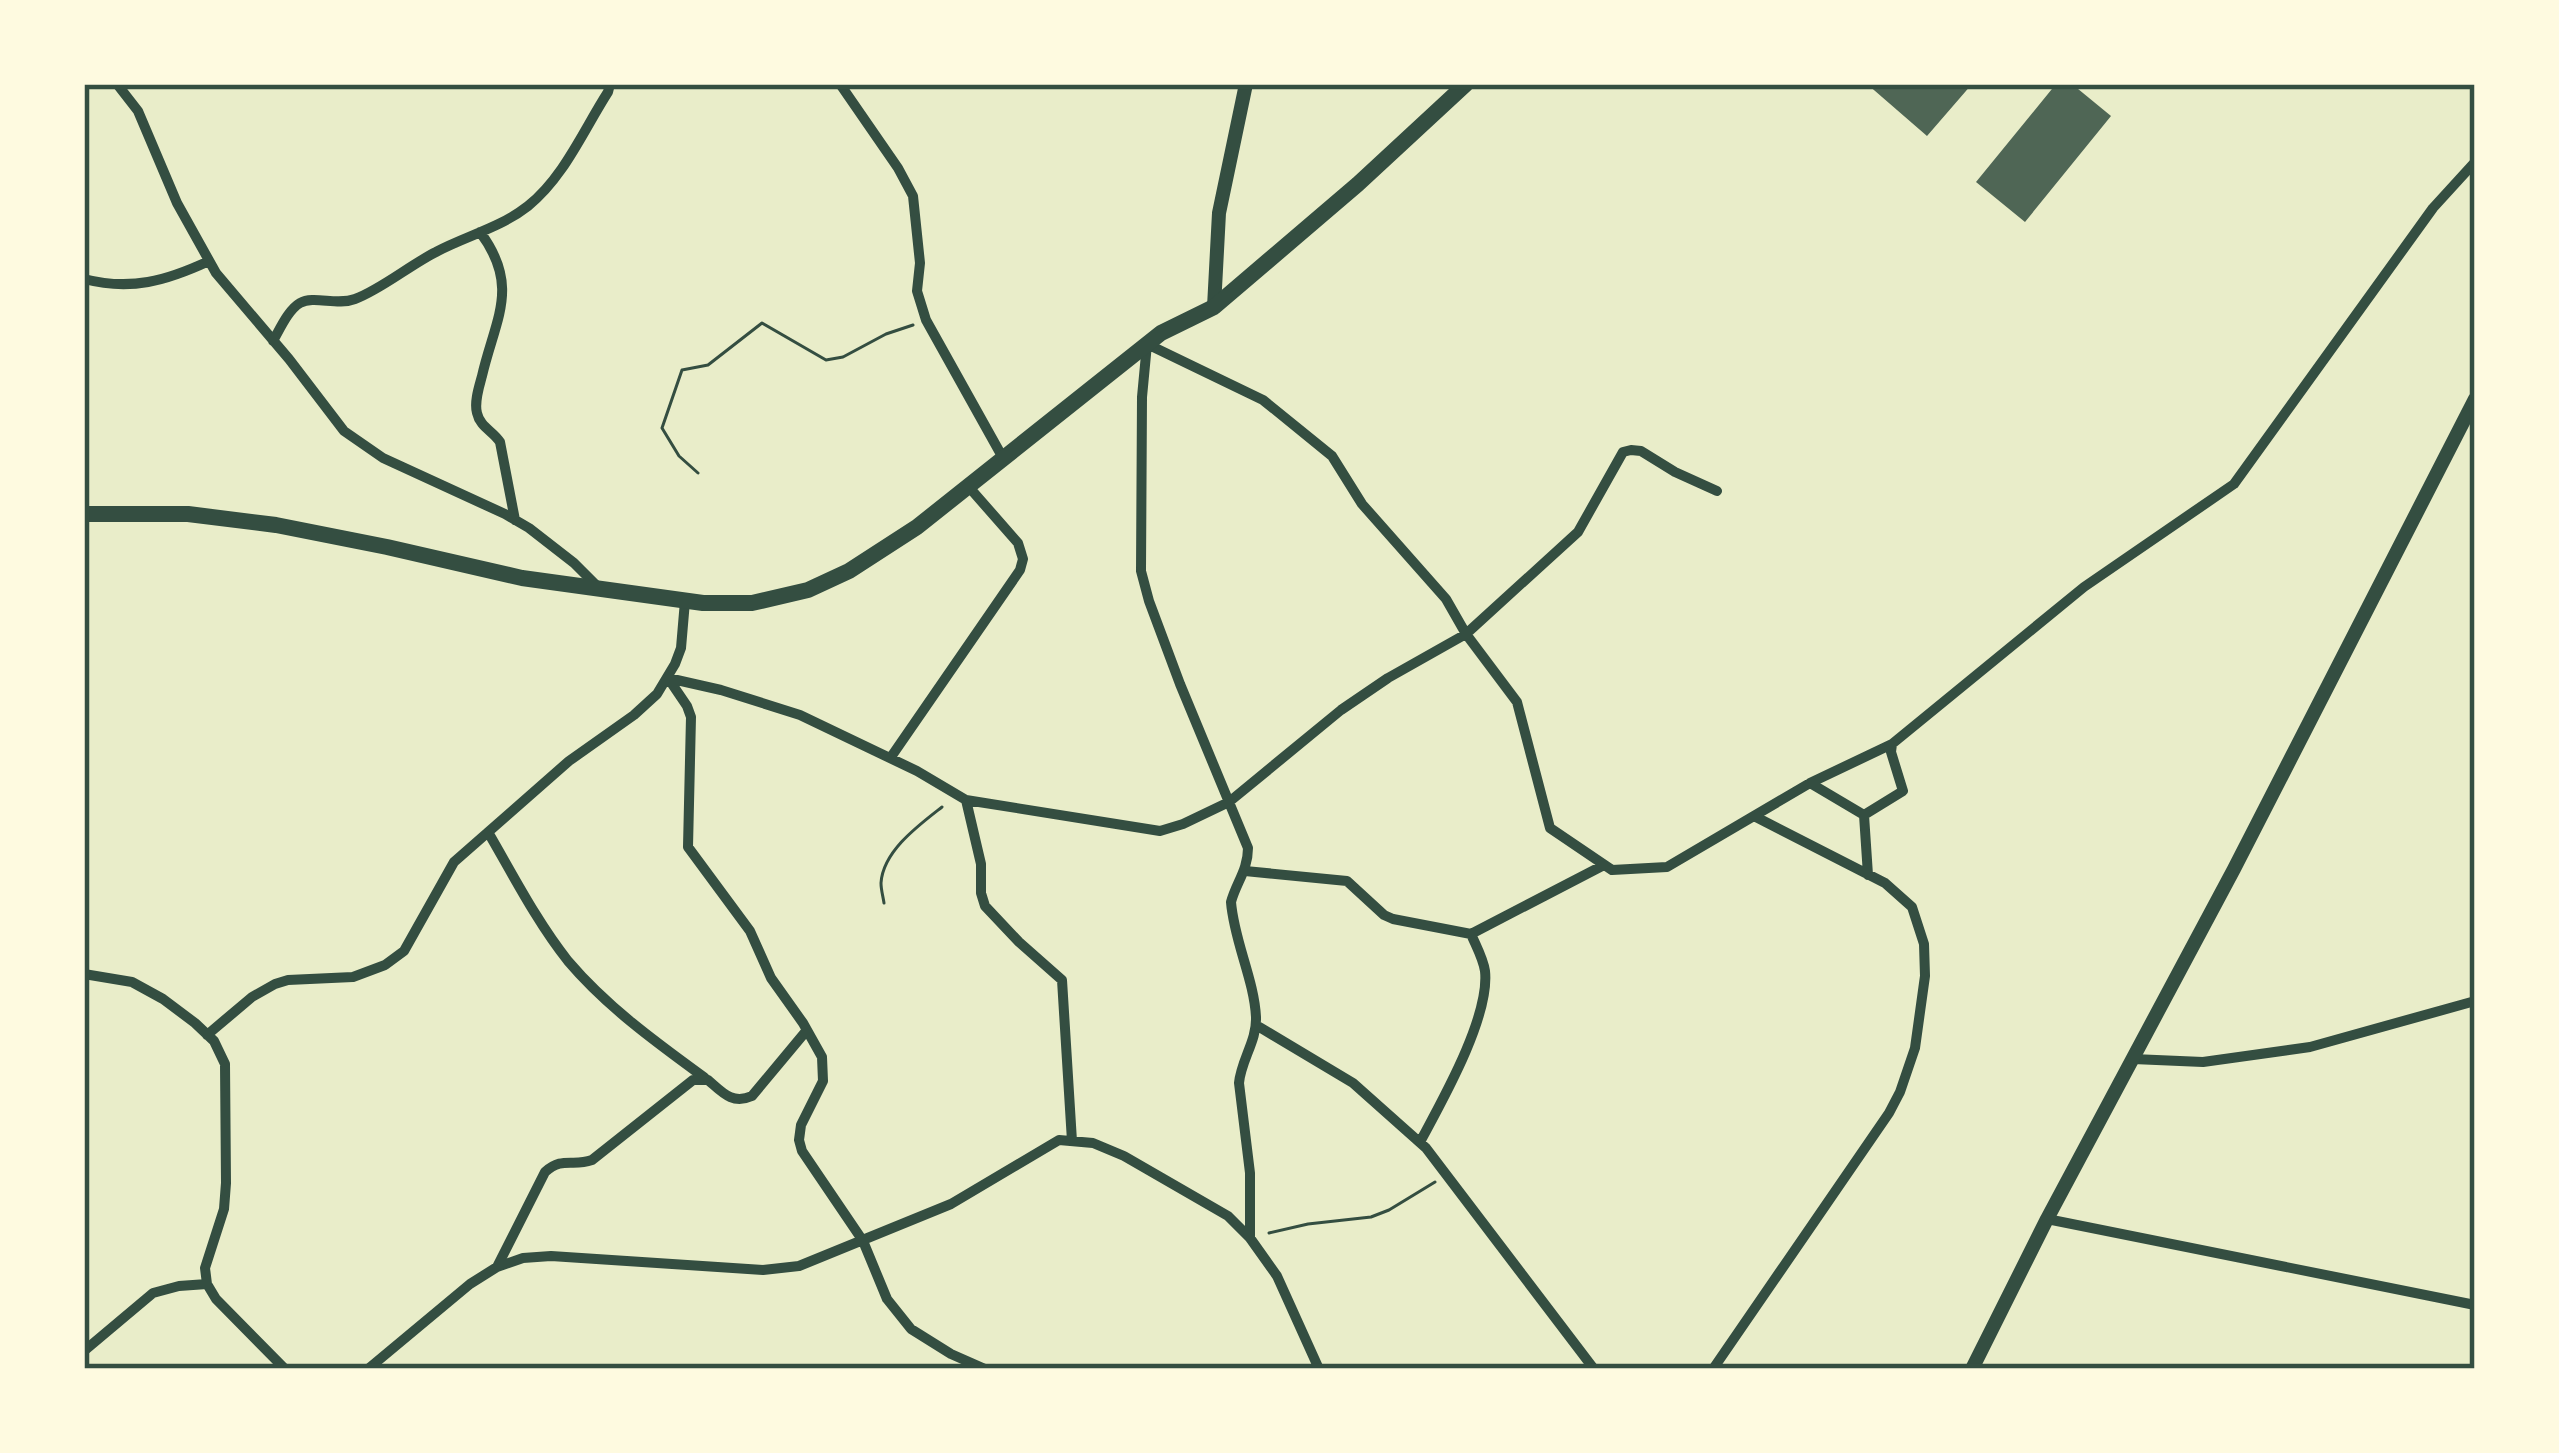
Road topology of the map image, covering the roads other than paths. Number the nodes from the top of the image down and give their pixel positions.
1 (117, 84) edge
2 (610, 84) edge
3 (840, 84) edge
4 (1246, 84) edge
5 (1466, 84) edge
6 (2475, 162) edge
7 (480, 232) junction
8 (209, 261) junction
9 (84, 280) edge
10 (1214, 307) junction
11 (273, 340) junction
12 (1147, 344) junction
13 (2475, 399) edge
14 (1003, 458) junction
15 (968, 486) junction
16 (1717, 491) dead end
17 (84, 514) edge
18 (515, 520) junction
19 (602, 591) junction
20 (685, 601) junction
21 (1466, 634) junction
22 (668, 678) junction
23 (1892, 744) junction
24 (891, 758) junction
25 (1810, 783) junction
26 (962, 798) junction
27 (1229, 802) junction
28 (1864, 815) junction
29 (1754, 816) junction
30 (488, 832) junction
31 (1604, 865) junction
32 (1245, 871) junction
33 (1868, 875) junction
34 (1471, 934) junction
35 (84, 974) edge
36 (2475, 1001) edge
37 (1256, 1024) junction
38 (807, 1030) junction
39 (207, 1035) junction
40 (2133, 1059) junction
41 (708, 1080) junction
42 (1072, 1142) junction
43 (1420, 1142) junction
44 (2047, 1219) junction
45 (1250, 1238) junction
46 (863, 1241) junction
47 (497, 1267) junction
48 (206, 1284) junction
49 (2475, 1305) edge
50 (84, 1352) edge
51 (285, 1369) edge
52 (368, 1369) edge
53 (985, 1369) edge
54 (1318, 1369) edge
55 (1594, 1369) edge
56 (1713, 1369) edge
57 (1972, 1369) edge

1 - 8 street
2 - 7 street
3 - 14 street
4 - 10 street
5 - 10 main road
6 - 23 street
7 - 11 street
7 - 18 street
8 - 9 street
8 - 11 street
10 - 12 main road
11 - 18 street
12 - 14 main road
12 - 21 street
12 - 27 street
13 - 40 street
14 - 15 main road
15 - 20 main road
15 - 24 street
16 - 21 street
17 - 19 main road
18 - 19 street
19 - 20 main road
20 - 22 street
21 - 27 street
21 - 31 street
22 - 24 street
22 - 30 street
22 - 38 street
23 - 25 street
23 - 28 street
24 - 26 street
25 - 28 street
25 - 29 street
26 - 27 street
26 - 42 street
27 - 32 street
28 - 33 street
29 - 31 street
29 - 33 street
30 - 39 street
30 - 41 street
31 - 34 street
32 - 34 street
32 - 37 street
33 - 56 street
34 - 43 street
35 - 39 street
36 - 40 street
37 - 43 street
37 - 45 street
38 - 41 street
38 - 46 street
39 - 48 street
40 - 44 street
41 - 47 street
42 - 45 street
42 - 46 street
43 - 55 street
44 - 49 street
44 - 57 street
45 - 54 street
46 - 47 street
46 - 53 street
47 - 52 street
48 - 50 street
48 - 51 street

